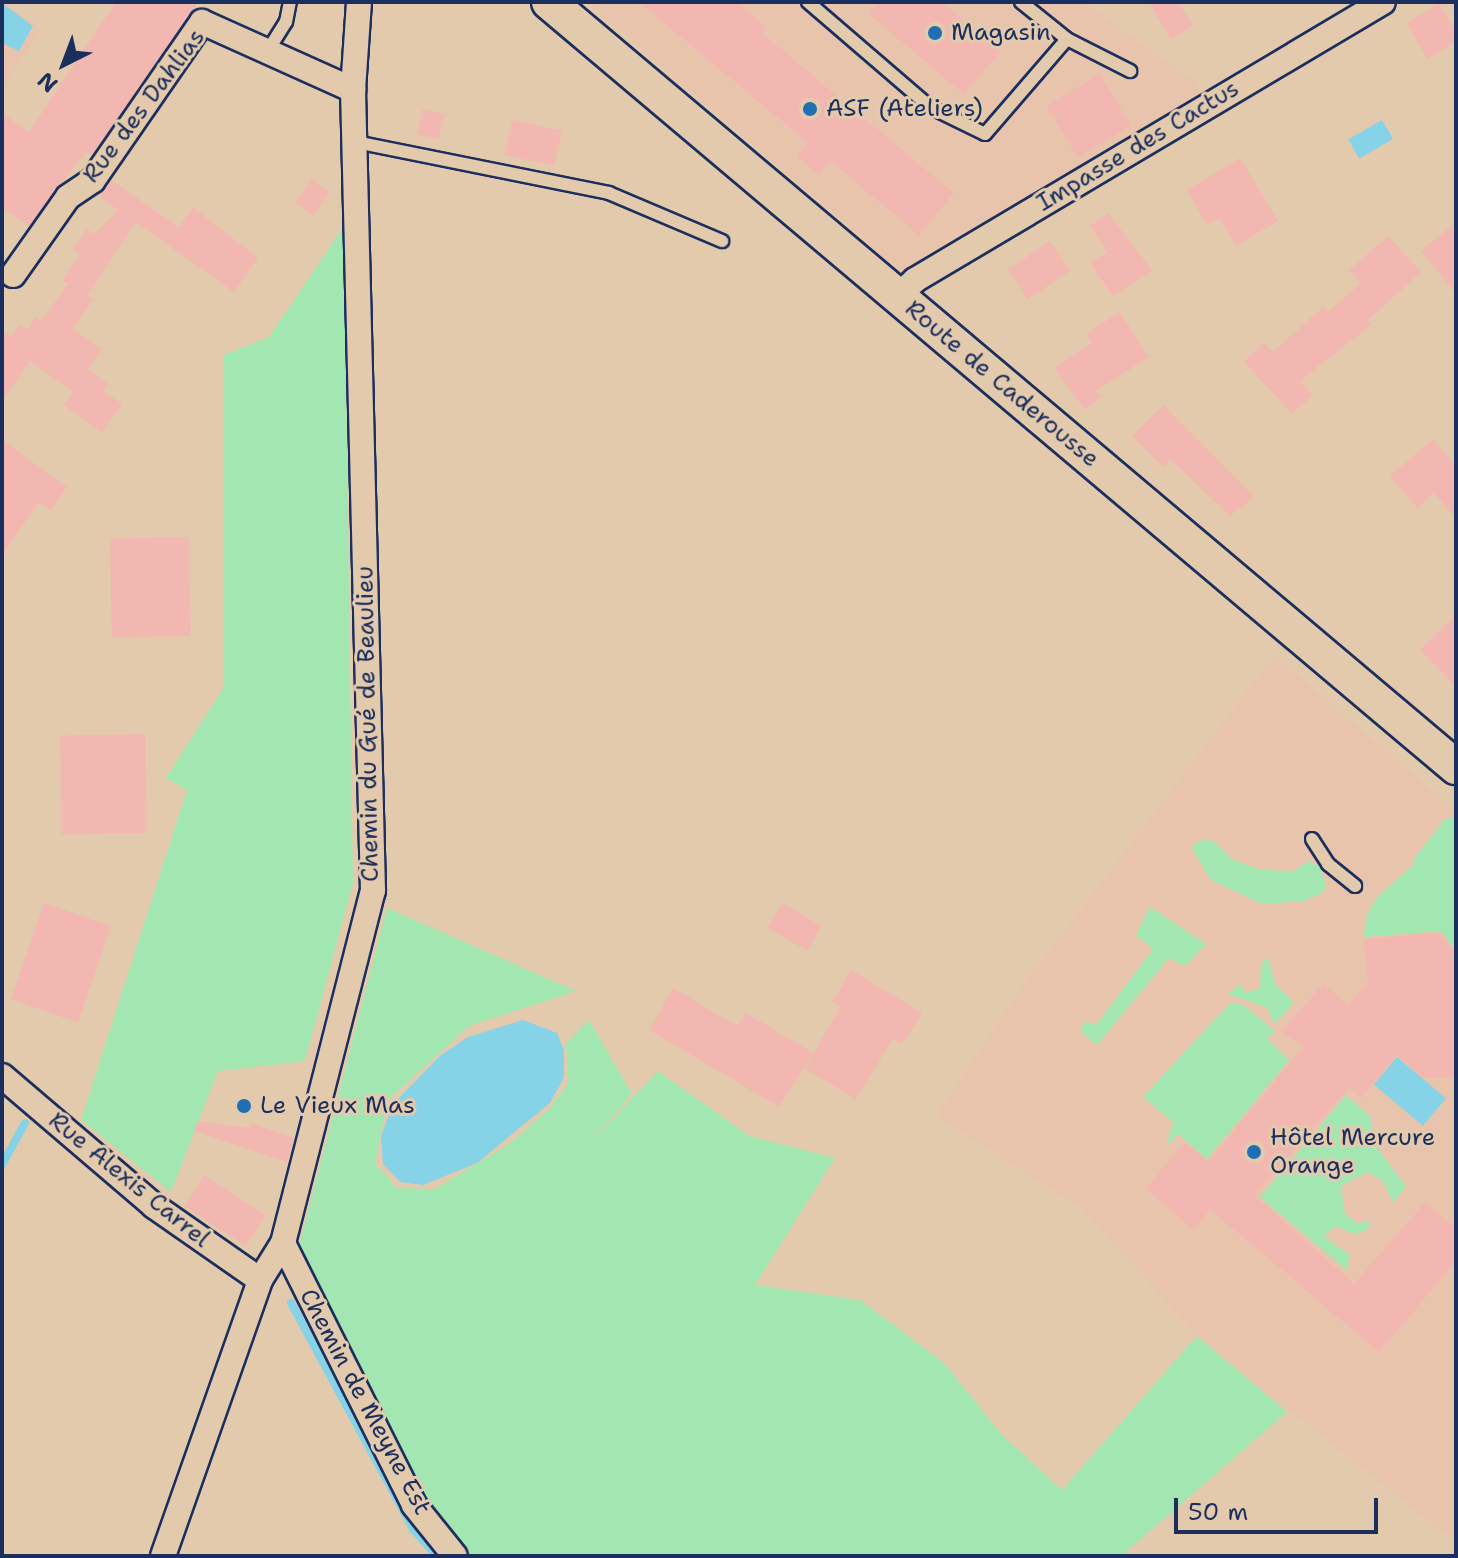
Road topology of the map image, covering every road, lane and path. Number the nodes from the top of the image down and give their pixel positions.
1 (290, 2) edge
2 (359, 2) edge
3 (549, 2) edge
4 (808, 2) edge
5 (1021, 2) edge
6 (1383, 2) edge
7 (1067, 39) junction
8 (266, 54) junction
9 (1130, 71) dead end
10 (353, 90) junction
11 (356, 142) junction
12 (722, 241) dead end
13 (13, 275) dead end
14 (898, 296) junction
15 (1456, 766) edge
16 (1312, 839) dead end
17 (1355, 886) dead end
18 (2, 1076) edge
19 (283, 1243) junction
20 (260, 1280) junction
21 (163, 1556) edge
22 (455, 1556) edge

1 - 8 lane
2 - 10 street, Chemin du Gué de Beaulieu
3 - 14 main road, Route de Caderousse
4 - 7 lane
5 - 7 lane
6 - 14 street, Impasse des Cactus
7 - 9 lane
8 - 10 street, Rue des Dahlias
8 - 13 street, Rue des Dahlias
10 - 11 street, Chemin du Gué de Beaulieu
11 - 12 lane
11 - 19 street, Chemin du Gué de Beaulieu
14 - 15 main road, Route de Caderousse
16 - 17 lane
18 - 20 street, Rue Alexis Carrel
19 - 20 street, Chemin du Gué de Beaulieu
19 - 22 street, Chemin de Meyne Est
20 - 21 street, Chemin du Gué de Beaulieu

